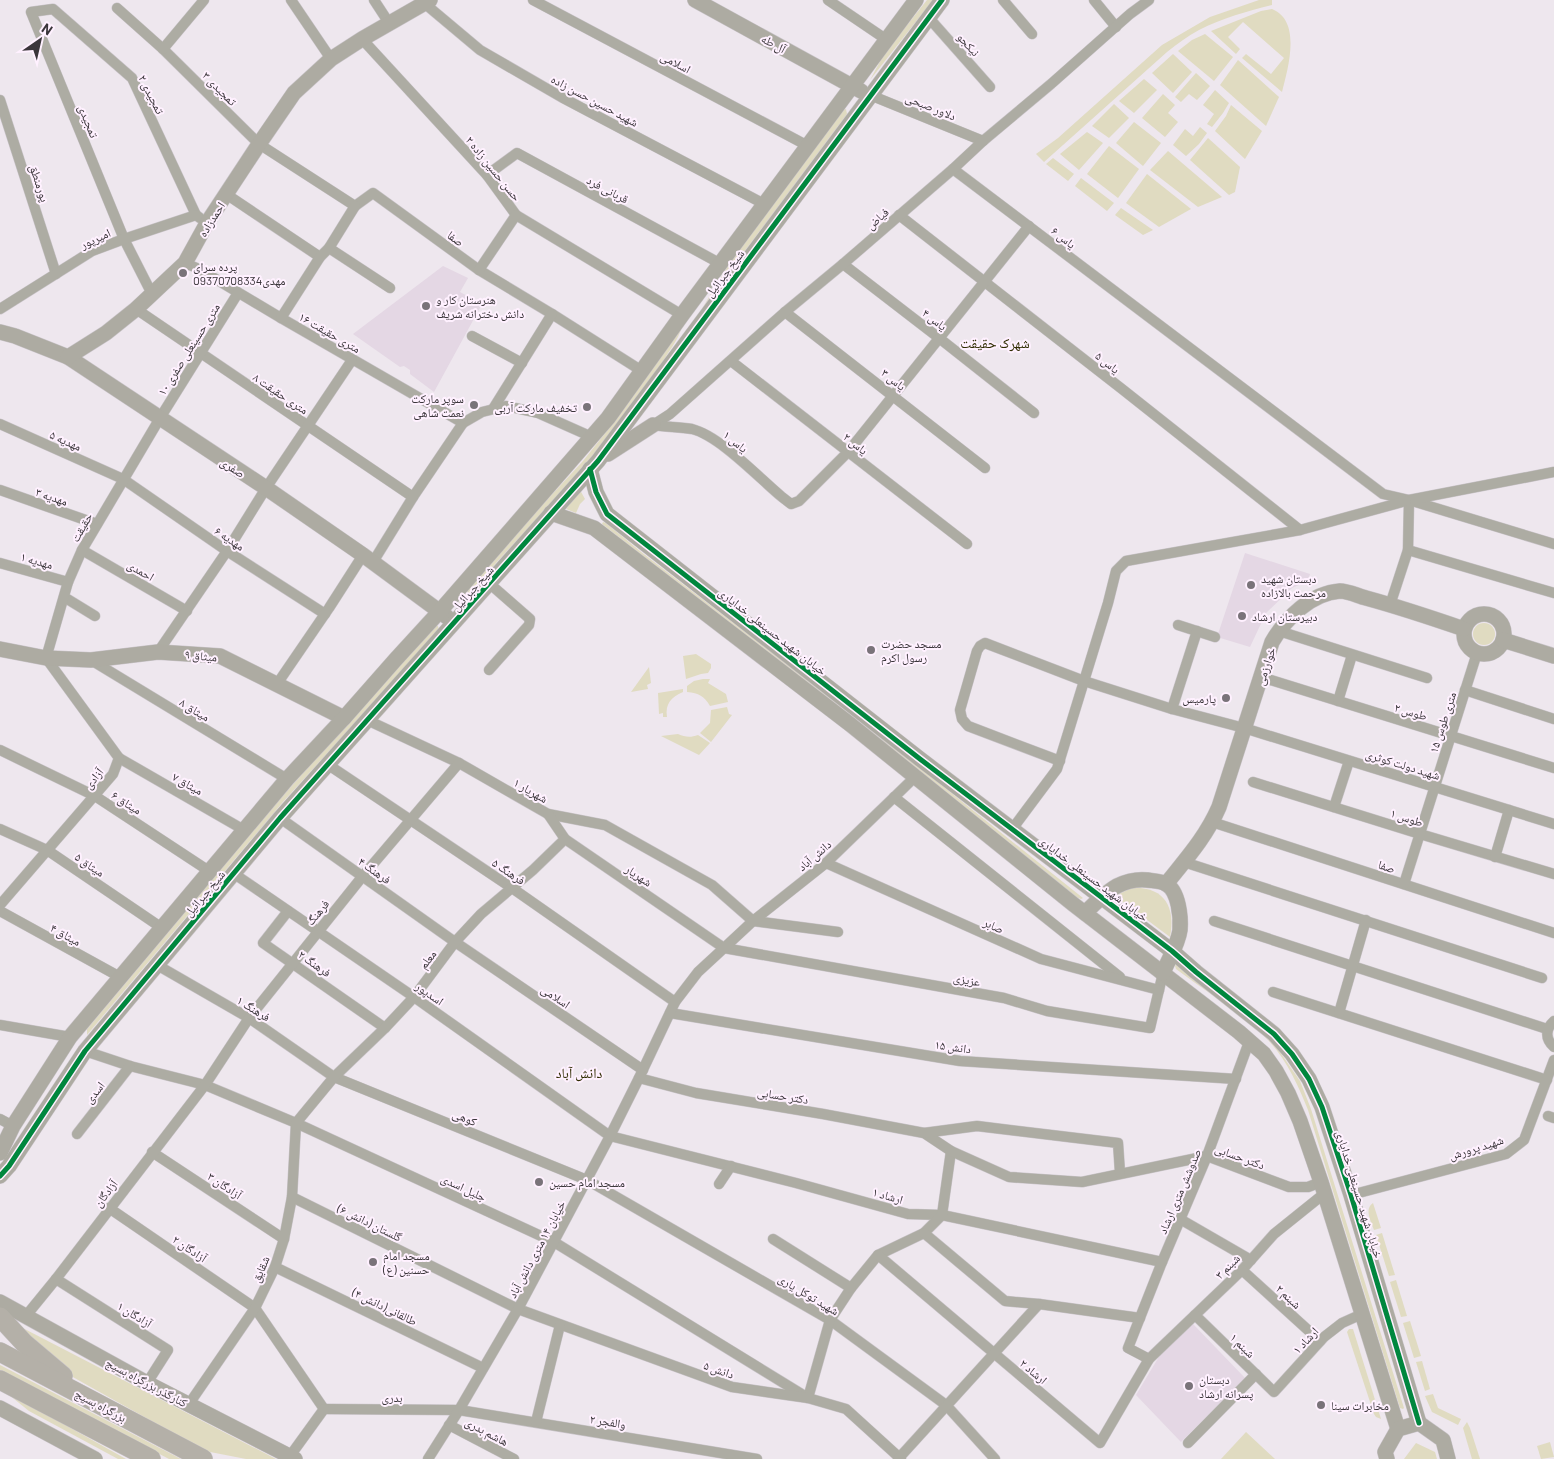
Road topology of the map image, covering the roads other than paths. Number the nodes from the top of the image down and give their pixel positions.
1 (204, 0) edge
2 (291, 0) edge
3 (374, 0) edge
4 (533, 0) edge
5 (696, 0) edge
6 (828, 0) edge
7 (916, 0) edge
8 (942, 0) edge
9 (1003, 0) edge
10 (1094, 0) edge
11 (1149, 0) edge
12 (427, 2) edge
13 (117, 8) dead end
14 (31, 12) joint
15 (929, 18) junction
16 (389, 23) junction
17 (1116, 27) junction
18 (1032, 34) dead end
19 (362, 38) junction
20 (886, 40) junction
21 (164, 50) junction
22 (331, 59) junction
23 (852, 87) junction
24 (990, 87) dead end
25 (870, 95) junction
26 (0, 100) edge
27 (983, 140) junction
28 (259, 144) junction
29 (808, 146) junction
30 (953, 169) junction
31 (487, 175) junction
32 (226, 194) junction
33 (764, 204) junction
34 (355, 206) junction
35 (516, 215) junction
36 (899, 215) junction
37 (202, 219) junction
38 (1029, 226) junction
39 (124, 239) junction
40 (329, 248) junction
41 (320, 257) junction
42 (185, 263) junction
43 (721, 264) junction
44 (843, 264) junction
45 (479, 270) junction
46 (56, 274) junction
47 (984, 283) junction
48 (390, 288) dead end
49 (238, 293) junction
50 (152, 294) junction
51 (0, 308) edge
52 (136, 309) junction
53 (786, 312) junction
54 (552, 314) junction
55 (682, 315) junction
56 (281, 318) junction
57 (697, 327) junction
58 (0, 332) edge
59 (472, 336) dead end
60 (939, 338) junction
61 (200, 353) junction
62 (68, 357) junction
63 (352, 360) junction
64 (730, 361) junction
65 (522, 363) junction
66 (642, 371) junction
67 (893, 394) junction
68 (493, 409) junction
69 (636, 410) junction
70 (1034, 413) dead end
71 (160, 418) junction
72 (463, 423) junction
73 (0, 424) edge
74 (653, 425) junction
75 (308, 426) junction
76 (592, 437) junction
77 (848, 452) junction
78 (594, 465) junction
79 (985, 468) dead end
80 (1554, 472) edge
81 (123, 479) junction
82 (266, 488) junction
83 (0, 490) edge
84 (413, 497) junction
85 (1409, 500) junction
86 (551, 513) junction
87 (607, 514) junction
88 (96, 524) junction
89 (594, 528) junction
90 (1300, 530) junction
91 (967, 544) dead end
92 (1554, 544) edge
93 (82, 550) junction
94 (1408, 550) junction
95 (227, 551) junction
96 (368, 559) junction
97 (0, 563) edge
98 (68, 582) junction
99 (490, 584) junction
100 (1554, 593) edge
101 (64, 597) junction
102 (1390, 604) junction
103 (187, 611) junction
104 (440, 611) junction
105 (325, 614) junction
106 (95, 616) dead end
107 (454, 623) junction
108 (1178, 625) dead end
109 (1464, 629) junction
110 (1197, 631) junction
111 (1278, 631) junction
112 (1215, 637) dead end
113 (1504, 640) junction
114 (0, 649) edge
115 (158, 652) junction
116 (1477, 653) junction
117 (1352, 654) junction
118 (1554, 656) edge
119 (46, 658) junction
120 (91, 660) junction
121 (489, 670) dead end
122 (1262, 677) junction
123 (1427, 678) dead end
124 (1084, 681) junction
125 (277, 684) junction
126 (1466, 690) junction
127 (1338, 701) junction
128 (1172, 709) junction
129 (344, 718) junction
130 (1554, 719) edge
131 (367, 720) junction
132 (1244, 728) junction
133 (1451, 736) junction
134 (0, 750) edge
135 (119, 758) junction
136 (1060, 761) junction
137 (1349, 761) junction
138 (459, 763) junction
139 (327, 764) junction
140 (1554, 768) edge
141 (916, 776) junction
142 (286, 779) junction
143 (1253, 782) dead end
144 (1435, 787) junction
145 (95, 796) junction
146 (894, 797) junction
147 (1334, 807) junction
148 (1510, 810) junction
149 (548, 814) junction
150 (280, 818) junction
151 (411, 819) junction
152 (1212, 822) junction
153 (1554, 824) edge
154 (1013, 828) junction
155 (0, 829) edge
156 (244, 830) junction
157 (1420, 834) junction
158 (565, 840) junction
159 (46, 850) junction
160 (1495, 857) junction
161 (1185, 860) junction
162 (826, 863) junction
163 (209, 871) junction
164 (233, 873) junction
165 (1554, 874) edge
166 (362, 877) junction
167 (1166, 884) junction
168 (1404, 884) junction
169 (512, 888) junction
170 (1101, 897) junction
171 (0, 905) edge
172 (288, 911) junction
173 (0, 912) edge
174 (1085, 913) junction
175 (1366, 920) junction
176 (753, 921) junction
177 (1214, 921) dead end
178 (162, 928) junction
179 (318, 932) junction
180 (838, 932) dead end
181 (1554, 933) edge
182 (456, 942) junction
183 (724, 948) junction
184 (1172, 951) junction
185 (293, 963) junction
186 (157, 965) junction
187 (1352, 966) junction
188 (1163, 973) junction
189 (120, 978) junction
190 (1542, 978) dead end
191 (1124, 981) junction
192 (1160, 990) junction
193 (1273, 992) dead end
194 (414, 997) junction
195 (675, 1002) junction
196 (670, 1013) junction
197 (1339, 1013) junction
198 (249, 1018) junction
199 (0, 1025) edge
200 (1551, 1025) edge
201 (386, 1028) junction
202 (70, 1037) junction
203 (1249, 1042) junction
204 (1554, 1047) edge
205 (85, 1051) junction
206 (1554, 1060) edge
207 (130, 1066) junction
208 (641, 1074) junction
209 (334, 1077) junction
210 (1236, 1079) junction
211 (1547, 1080) junction
212 (205, 1084) junction
213 (7, 1122) edge
214 (296, 1123) junction
215 (924, 1133) junction
216 (77, 1134) dead end
217 (610, 1136) junction
218 (951, 1151) junction
219 (152, 1152) junction
220 (0, 1153) edge
221 (1207, 1156) junction
222 (731, 1166) junction
223 (4, 1171) edge
224 (1120, 1173) junction
225 (587, 1180) junction
226 (719, 1184) dead end
227 (0, 1186) edge
228 (1323, 1188) junction
229 (1351, 1195) junction
230 (292, 1197) junction
231 (110, 1208) junction
232 (942, 1215) junction
233 (1180, 1219) junction
234 (924, 1233) junction
235 (284, 1239) junction
236 (773, 1239) dead end
237 (554, 1242) junction
238 (878, 1255) junction
239 (1251, 1260) junction
240 (1162, 1262) junction
241 (276, 1267) junction
242 (1242, 1270) junction
243 (56, 1279) junction
244 (851, 1288) junction
245 (0, 1302) edge
246 (1038, 1304) junction
247 (255, 1308) junction
248 (518, 1309) junction
249 (1362, 1314) junction
250 (0, 1316) edge
251 (1195, 1316) junction
252 (25, 1317) junction
253 (1140, 1318) junction
254 (830, 1320) junction
255 (560, 1325) junction
256 (1320, 1341) junction
257 (0, 1352) edge
258 (994, 1353) junction
259 (1149, 1359) junction
260 (483, 1368) junction
261 (1256, 1374) junction
262 (0, 1380) edge
263 (147, 1383) junction
264 (1274, 1392) joint
265 (808, 1398) junction
266 (91, 1400) junction
267 (189, 1404) junction
268 (946, 1405) junction
269 (0, 1408) edge
270 (324, 1409) junction
271 (460, 1410) junction
272 (536, 1422) junction
273 (1419, 1423) junction
274 (449, 1425) junction
275 (1398, 1429) junction
276 (1188, 1443) dead end
277 (204, 1458) edge
278 (293, 1458) edge
279 (899, 1458) edge
280 (95, 1459) edge
281 (151, 1459) edge
282 (428, 1459) edge
283 (514, 1459) edge
284 (754, 1459) edge
285 (995, 1459) edge
286 (1387, 1459) edge
287 (1448, 1459) edge

1 - 21 street
2 - 22 street
3 - 16 street
4 - 29 street, اسلامی
5 - 23 street, آل طه
6 - 20 street
7 - 20 street, شیخ جبرائیل
8 - 15 street, شیخ جبرائیل
9 - 18 street
10 - 17 street
11 - 17 street, فیاض
12 - 16 street, احمدزاده
12 - 33 street, شهید حسین حسن زاده
13 - 21 street, تمجیدی ۳
14 - 37 street, تمجیدی ۲
14 - 39 street, تمجیدی
15 - 24 street, نیکجو
15 - 25 street, شیخ جبرائیل
16 - 19 street, احمدزاده
17 - 27 street, فیاض
19 - 22 street, احمدزاده
19 - 31 street, حسن حسین زاده ۲
20 - 23 street, شیخ جبرائیل
21 - 28 street, تمجیدی ۳
22 - 28 street, احمدزاده
23 - 25 street, آل طه
23 - 29 street, شیخ جبرائیل
25 - 27 street, دلاور صبحی
25 - 57 street, شیخ جبرائیل
26 - 46 street, پورمنطق
27 - 30 street, فیاض
28 - 32 street, احمدزاده
28 - 34 street
29 - 33 street, شیخ جبرائیل
30 - 36 street, فیاض
30 - 38 street, یاس ۶
31 - 35 street, حسن حسین زاده ۲
31 - 43 street, قربانی فرد
32 - 37 street, احمدزاده
32 - 41 street
33 - 43 street, شیخ جبرائیل
34 - 40 street
34 - 45 street, صفا
35 - 45 street
35 - 55 street, حسن حسین زاده ۲
36 - 44 street, فیاض
36 - 47 street, یاس ۵
37 - 39 street, امیرپور
37 - 42 street, احمدزاده
38 - 47 street
38 - 85 street, یاس ۶
39 - 46 street, امیرپور
39 - 50 street, تمجیدی
40 - 41 street
40 - 48 street
41 - 56 street
42 - 49 street, ۱۶ متری حقیقت
42 - 50 street, احمدزاده
43 - 55 street, شیخ جبرائیل
44 - 53 street, فیاض
44 - 60 street, یاس ۴
45 - 54 street, صفا
46 - 51 street, امیرپور
47 - 60 street
47 - 90 street, یاس ۵
49 - 56 street, ۱۶ متری حقیقت
49 - 61 street, ۱۰ متری حسینعلی صفری
50 - 52 street, احمدزاده
52 - 61 street, ۸ متری حقیقت
52 - 62 street, احمدزاده
53 - 64 street, فیاض
53 - 67 street, یاس ۳
54 - 65 street
54 - 66 street, صفا
55 - 57 street
55 - 66 street, شیخ جبرائیل
56 - 63 street, ۱۶ متری حقیقت
57 - 69 street, شیخ جبرائیل
58 - 62 street, صفری
59 - 65 street
60 - 67 street
60 - 70 street, یاس ۴
61 - 71 street, ۱۰ متری حسینعلی صفری
61 - 75 street, ۸ متری حقیقت
62 - 71 street, صفری
63 - 72 street, ۱۶ متری حقیقت
63 - 75 street
64 - 74 street, فیاض
64 - 77 street, یاس ۲
65 - 68 street
66 - 76 street, شیخ جبرائیل
67 - 77 street
67 - 79 street, یاس ۳
68 - 72 street
68 - 76 street
69 - 74 street
69 - 78 street, شیخ جبرائیل
71 - 81 street, حقیقت
71 - 82 street, صفری
72 - 84 street
73 - 81 street, مهدیه ۵
74 - 77 street, یاس ۱
74 - 78 street
75 - 82 street
75 - 84 street, ۸ متری حقیقت
76 - 104 street, شیخ جبرائیل
77 - 91 street, یاس ۲
78 - 86 street, شیخ جبرائیل
78 - 87 street, خیابان شهید حسینعلی خدایاری
80 - 85 street
81 - 88 street, حقیقت
81 - 95 street, مهدیه ۶
82 - 95 street
82 - 96 street, صفری
83 - 88 street, مهدیه ۳
84 - 96 street
85 - 90 street
85 - 92 street, یاس ۶
85 - 94 street
86 - 89 street
86 - 99 street, شیخ جبرائیل
87 - 89 street
87 - 154 street, خیابان شهید حسینعلی خدایاری
88 - 93 street, حقیقت
89 - 141 street
90 - 124 street
93 - 98 street, حقیقت
93 - 103 street, احمدی
94 - 100 street
94 - 102 street
95 - 103 street
95 - 105 street, مهدیه ۶
96 - 104 street, صفری
96 - 105 street
97 - 98 street, مهدیه ۱
98 - 101 street, حقیقت
99 - 107 street, شیخ جبرائیل
99 - 121 street
101 - 106 street
101 - 119 street, حقیقت
102 - 109 street, خوارزمی
102 - 111 street, خوارزمی
103 - 115 street
104 - 107 street, صفری
104 - 129 street, شیخ جبرائیل
105 - 125 street
107 - 131 street, شیخ جبرائیل
108 - 110 street
109 - 113 street
109 - 116 street
110 - 112 street
110 - 128 street
111 - 117 street
111 - 122 street, خوارزمی
113 - 116 street
113 - 118 street
114 - 119 street, میثاق ۹
115 - 120 street, میثاق ۹
115 - 125 street, میثاق ۹
116 - 126 street, ۱۵ متری طوس
117 - 123 street
117 - 127 street
119 - 120 street, میثاق ۹
119 - 135 street
120 - 142 street, میثاق ۸
122 - 127 street, طوس ۲
122 - 132 street, خوارزمی
124 - 128 street, شهید دولت کوثری
124 - 136 street
124 - 136 street, شهید دولت کوثری
125 - 129 street, میثاق ۹
126 - 130 street
126 - 133 street, ۱۵ متری طوس
127 - 133 street, طوس ۲
128 - 132 street, شهید دولت کوثری
129 - 142 street, شیخ جبرائیل
131 - 138 street, شهریار ۱
131 - 139 street, شیخ جبرائیل
132 - 137 street, شهید دولت کوثری
132 - 152 street, خوارزمی
133 - 140 street, طوس ۲
133 - 144 street, ۱۵ متری طوس
134 - 145 street, میثاق ۶
135 - 145 street, آزادی
135 - 156 street, میثاق ۷
136 - 154 street
137 - 144 street, شهید دولت کوثری
137 - 147 street
138 - 149 street, شهریار ۱
138 - 151 street, فرهنگ
139 - 150 street, شیخ جبرائیل
139 - 151 street, فرهنگ ۵
141 - 146 street, دانش آباد
141 - 174 street
142 - 156 street, شیخ جبرائیل
143 - 147 street, طوس ۱
144 - 148 street, شهید دولت کوثری
144 - 157 street, ۱۵ متری طوس
145 - 159 street, آزادی
145 - 163 street, میثاق ۶
146 - 162 street, دانش آباد
146 - 191 street
147 - 157 street, طوس ۱
148 - 153 street, شهید دولت کوثری
148 - 160 street
149 - 158 street, شهریار
149 - 176 street, شهریار ۱
150 - 164 street, شیخ جبرائیل
150 - 166 street, فرهنگ ۴
151 - 166 street, فرهنگ
151 - 169 street, فرهنگ ۵
152 - 161 street, خوارزمی
152 - 168 street, صفا
154 - 170 street, خیابان شهید حسینعلی خدایاری
155 - 159 street, میثاق ۵
156 - 163 street, شیخ جبرائیل
157 - 160 street, طوس ۱
157 - 168 street, ۱۵ متری طوس
158 - 169 street, معلم
158 - 183 street, شهریار
159 - 171 street, آزادی
159 - 178 street, میثاق ۵
160 - 165 street, طوس ۱
161 - 167 street, خوارزمی
161 - 175 street
162 - 176 street, دانش آباد
162 - 191 street, صابر
163 - 178 street, شیخ جبرائیل
164 - 172 street, اسدپور
164 - 186 street, شیخ جبرائیل
166 - 179 street, فرهنگ
166 - 182 street, فرهنگ ۴
167 - 170 street
167 - 184 street
168 - 181 street, صفا
169 - 182 street, معلم
169 - 195 street, فرهنگ ۵
170 - 174 street
170 - 184 street, خیابان شهید حسینعلی خدایاری
172 - 179 street, اسدپور
172 - 185 street, فرهنگ ۲
173 - 189 street, میثاق ۴
174 - 188 street
175 - 187 street
175 - 190 street
176 - 180 street
176 - 183 street, دانش آباد
177 - 187 street
178 - 189 street, شیخ جبرائیل
179 - 185 street, فرهنگ
179 - 194 street, اسدپور
182 - 194 street, معلم
182 - 208 street, اسلامی
183 - 192 street, عزیزی
183 - 195 street, خیابان ۱۴ متری دانش آباد
184 - 188 street
184 - 229 street, خیابان شهید حسینعلی خدایاری
185 - 198 street, فرهنگ
185 - 201 street, فرهنگ ۲
186 - 198 street, فرهنگ ۱
186 - 205 street, شیخ جبرائیل
187 - 197 street
187 - 200 street
188 - 192 street, عزیزی
188 - 203 street
189 - 202 street, شیخ جبرائیل
191 - 192 street, صابر
193 - 197 street
194 - 201 street, معلم
194 - 217 street, اسدپور
195 - 196 street, خیابان ۱۴ متری دانش آباد
196 - 208 street, خیابان ۱۴ متری دانش آباد
196 - 210 street, دانش ۱۵
197 - 211 street
198 - 209 street, فرهنگ ۱
198 - 212 street, فرهنگ
199 - 202 street
200 - 204 street
201 - 209 street, معلم
202 - 213 street, شیخ جبرائیل
203 - 210 street, صدوشش متری ارشاد
203 - 228 street
205 - 207 street, جلیل اسدی
205 - 223 street, شیخ جبرائیل
206 - 211 street, شهید پرورش
207 - 212 street, جلیل اسدی
207 - 216 street, اسدی
208 - 215 street, دکتر حسابی
208 - 217 street, خیابان ۱۴ متری دانش آباد
209 - 214 street, معلم
209 - 225 street, کوهی
210 - 221 street, صدوشش متری ارشاد
211 - 229 street, شهید پرورش
212 - 214 street, جلیل اسدی
212 - 219 street, آزادگان
213 - 220 street, شیخ جبرائیل
214 - 230 street, شقایق
214 - 237 street, جلیل اسدی
215 - 218 street, دکتر حسابی
215 - 224 street, دکتر حسابی
217 - 222 street, ارشاد ۱
217 - 225 street, خیابان ۱۴ متری دانش آباد
218 - 224 street, دکتر حسابی
218 - 232 street
219 - 231 street, آزادگان
219 - 235 street, آزادگان ۳
221 - 224 street, دکتر حسابی
221 - 228 street, دکتر حسابی
221 - 233 street, صدوشش متری ارشاد
222 - 226 street
222 - 232 street, ارشاد ۱
223 - 227 street, شیخ جبرائیل
225 - 237 street, خیابان ۱۴ متری دانش آباد
225 - 254 street, شهید توکل یاری
228 - 239 street, شبنم ۳
228 - 249 street
229 - 273 street, خیابان شهید حسینعلی خدایاری
230 - 235 street, شقایق
230 - 248 street, گلستان (دانش ۶)
231 - 243 street, آزادگان
231 - 247 street, آزادگان ۲
232 - 234 street
232 - 240 street, ارشاد ۱
233 - 239 street
233 - 240 street, صدوشش متری ارشاد
234 - 238 street
234 - 246 street
235 - 241 street, شقایق
236 - 244 street
237 - 248 street, خیابان ۱۴ متری دانش آباد
237 - 265 street, جلیل اسدی
238 - 244 street
238 - 258 street, ارشاد ۲
239 - 242 street, شبنم ۳
240 - 253 street, صدوشش متری ارشاد
241 - 247 street, شقایق
241 - 260 street, طالقانی(دانش ۴)
242 - 251 street, شبنم ۳
242 - 256 street, شبنم ۲
243 - 252 street, آزادگان
243 - 263 street, آزادگان ۱
244 - 254 street
245 - 252 street, کنارگذر بزرگراه بسیج
246 - 253 street
246 - 258 street
247 - 267 street, شقایق
247 - 270 street
248 - 255 street, دانش ۵
248 - 260 street, خیابان ۱۴ متری دانش آباد
249 - 256 street, ارشاد ۱
249 - 275 street
250 - 266 highway
251 - 259 street, شبنم ۳
251 - 261 street, شبنم ۱
252 - 263 street, کنارگذر بزرگراه بسیج
253 - 259 street, صدوشش متری ارشاد
254 - 265 street
254 - 268 street, شهید توکل یاری
255 - 265 street, دانش ۵
255 - 272 street
256 - 264 street, ارشاد ۱
257 - 266 highway, بزرگراه بسیج
258 - 259 street, ارشاد ۲
258 - 268 street
260 - 271 street, خیابان ۱۴ متری دانش آباد
261 - 264 street, شبنم ۱
261 - 276 street
262 - 281 highway, بزرگراه بسیج
263 - 267 street, کنارگذر بزرگراه بسیج
265 - 279 street, دانش ۵
266 - 277 highway, بزرگراه بسیج
267 - 278 street, کنارگذر بزرگراه بسیج
268 - 279 street
268 - 285 street, شهید توکل یاری
269 - 280 street
270 - 271 street, بدری
270 - 278 street
271 - 272 street, والفجر ۲
271 - 274 street, خیابان ۱۴ متری دانش آباد
272 - 284 street, والفجر ۲
273 - 275 street
273 - 287 street
274 - 282 street, خیابان ۱۴ متری دانش آباد
274 - 283 street, هاشم بدری
275 - 286 street

